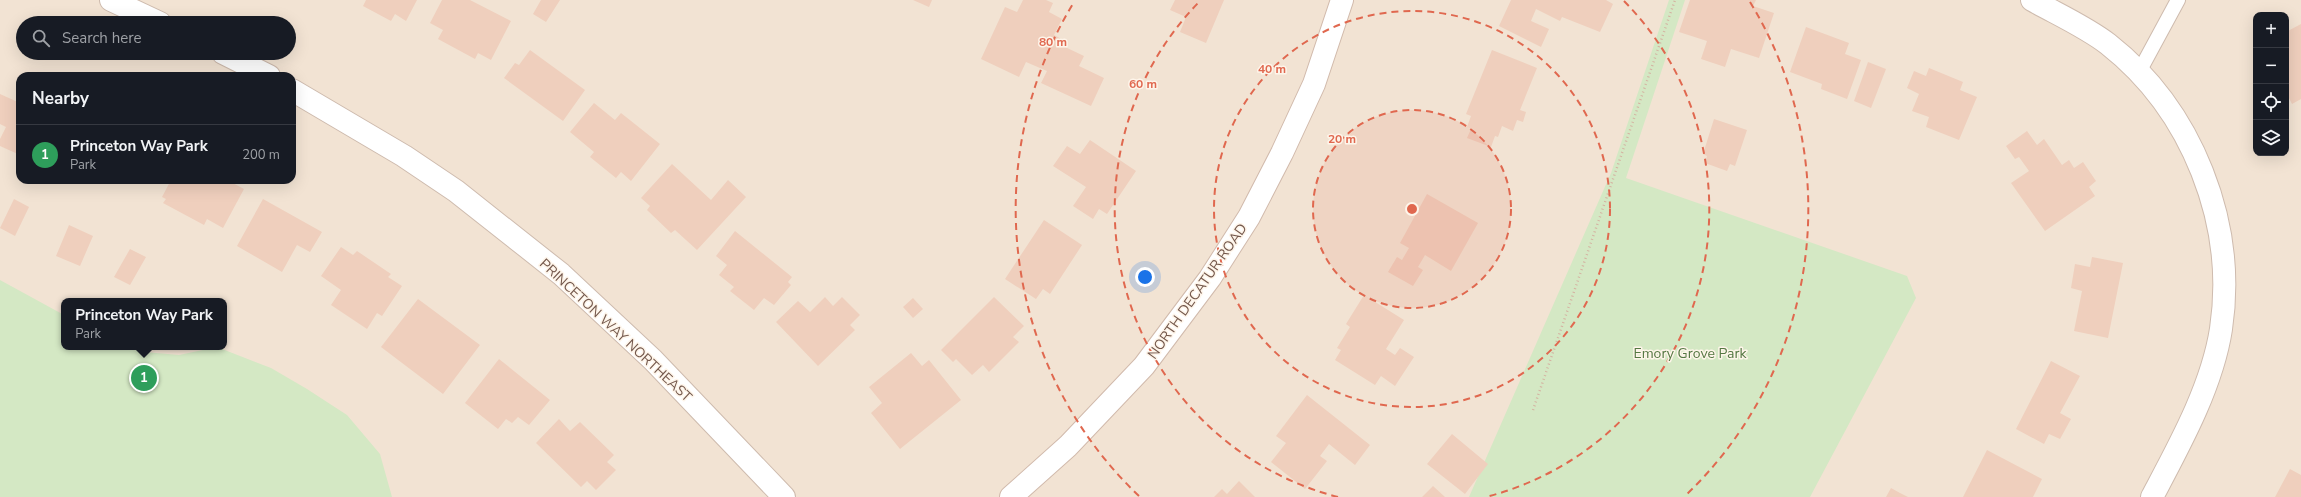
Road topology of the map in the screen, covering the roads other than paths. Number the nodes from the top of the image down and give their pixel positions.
1 (111, 0) edge
2 (1342, 0) edge
3 (2032, 0) edge
4 (2178, 0) edge
5 (145, 16) edge
6 (237, 60) edge
7 (261, 72) edge
8 (2139, 72) junction
9 (296, 92) edge
10 (784, 497) edge
11 (1011, 497) edge
12 (2152, 497) edge

1 - 5 street
2 - 11 street, NORTH DECATUR ROAD
3 - 8 street
4 - 8 lane
6 - 7 street
8 - 12 street
9 - 10 street, PRINCETON WAY NORTHEAST

